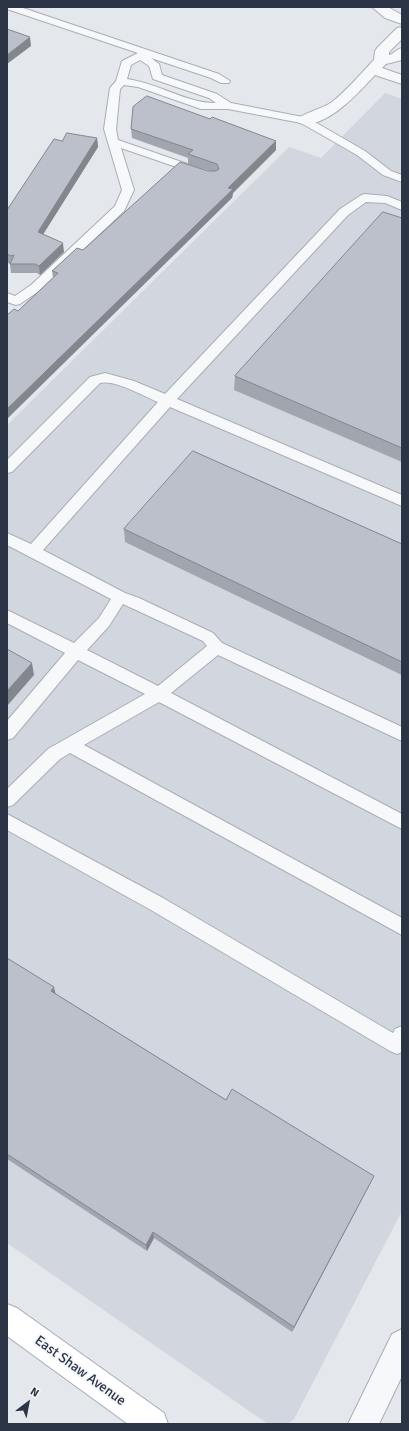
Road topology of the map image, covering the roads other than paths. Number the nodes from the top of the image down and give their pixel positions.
1 (10, 7) edge
2 (402, 31) edge
3 (402, 52) edge
4 (141, 53) junction
5 (377, 66) junction
6 (402, 80) edge
7 (225, 81) dead end
8 (121, 82) junction
9 (228, 106) junction
10 (304, 120) junction
11 (113, 142) junction
12 (205, 174) edge
13 (402, 178) edge
14 (402, 206) edge
15 (10, 302) edge
16 (167, 401) junction
17 (7, 468) edge
18 (402, 501) edge
19 (7, 538) edge
20 (32, 552) junction
21 (120, 597) junction
22 (7, 616) edge
23 (217, 647) junction
24 (76, 651) junction
25 (159, 694) junction
26 (7, 733) edge
27 (402, 734) edge
28 (69, 744) junction
29 (7, 800) edge
30 (7, 821) edge
31 (402, 822) edge
32 (402, 927) edge
33 (400, 1043) edge
34 (7, 1318) edge
35 (398, 1362) edge
36 (153, 1424) edge
37 (363, 1424) edge

1 - 4 lane
2 - 5 street
3 - 5 street
4 - 7 lane
4 - 8 lane
4 - 9 lane
5 - 6 street
5 - 10 street
8 - 9 lane
8 - 11 lane
9 - 10 lane
10 - 13 lane
11 - 12 lane
11 - 15 lane
14 - 16 lane
16 - 17 lane
16 - 18 lane
16 - 20 lane
19 - 20 lane
20 - 21 lane
21 - 23 lane
21 - 24 lane
22 - 24 lane
23 - 25 lane
23 - 27 lane
24 - 25 lane
24 - 26 lane
25 - 28 lane
25 - 31 lane
28 - 29 lane
28 - 32 lane
30 - 33 lane
34 - 36 main road, East Shaw Avenue
35 - 37 street

